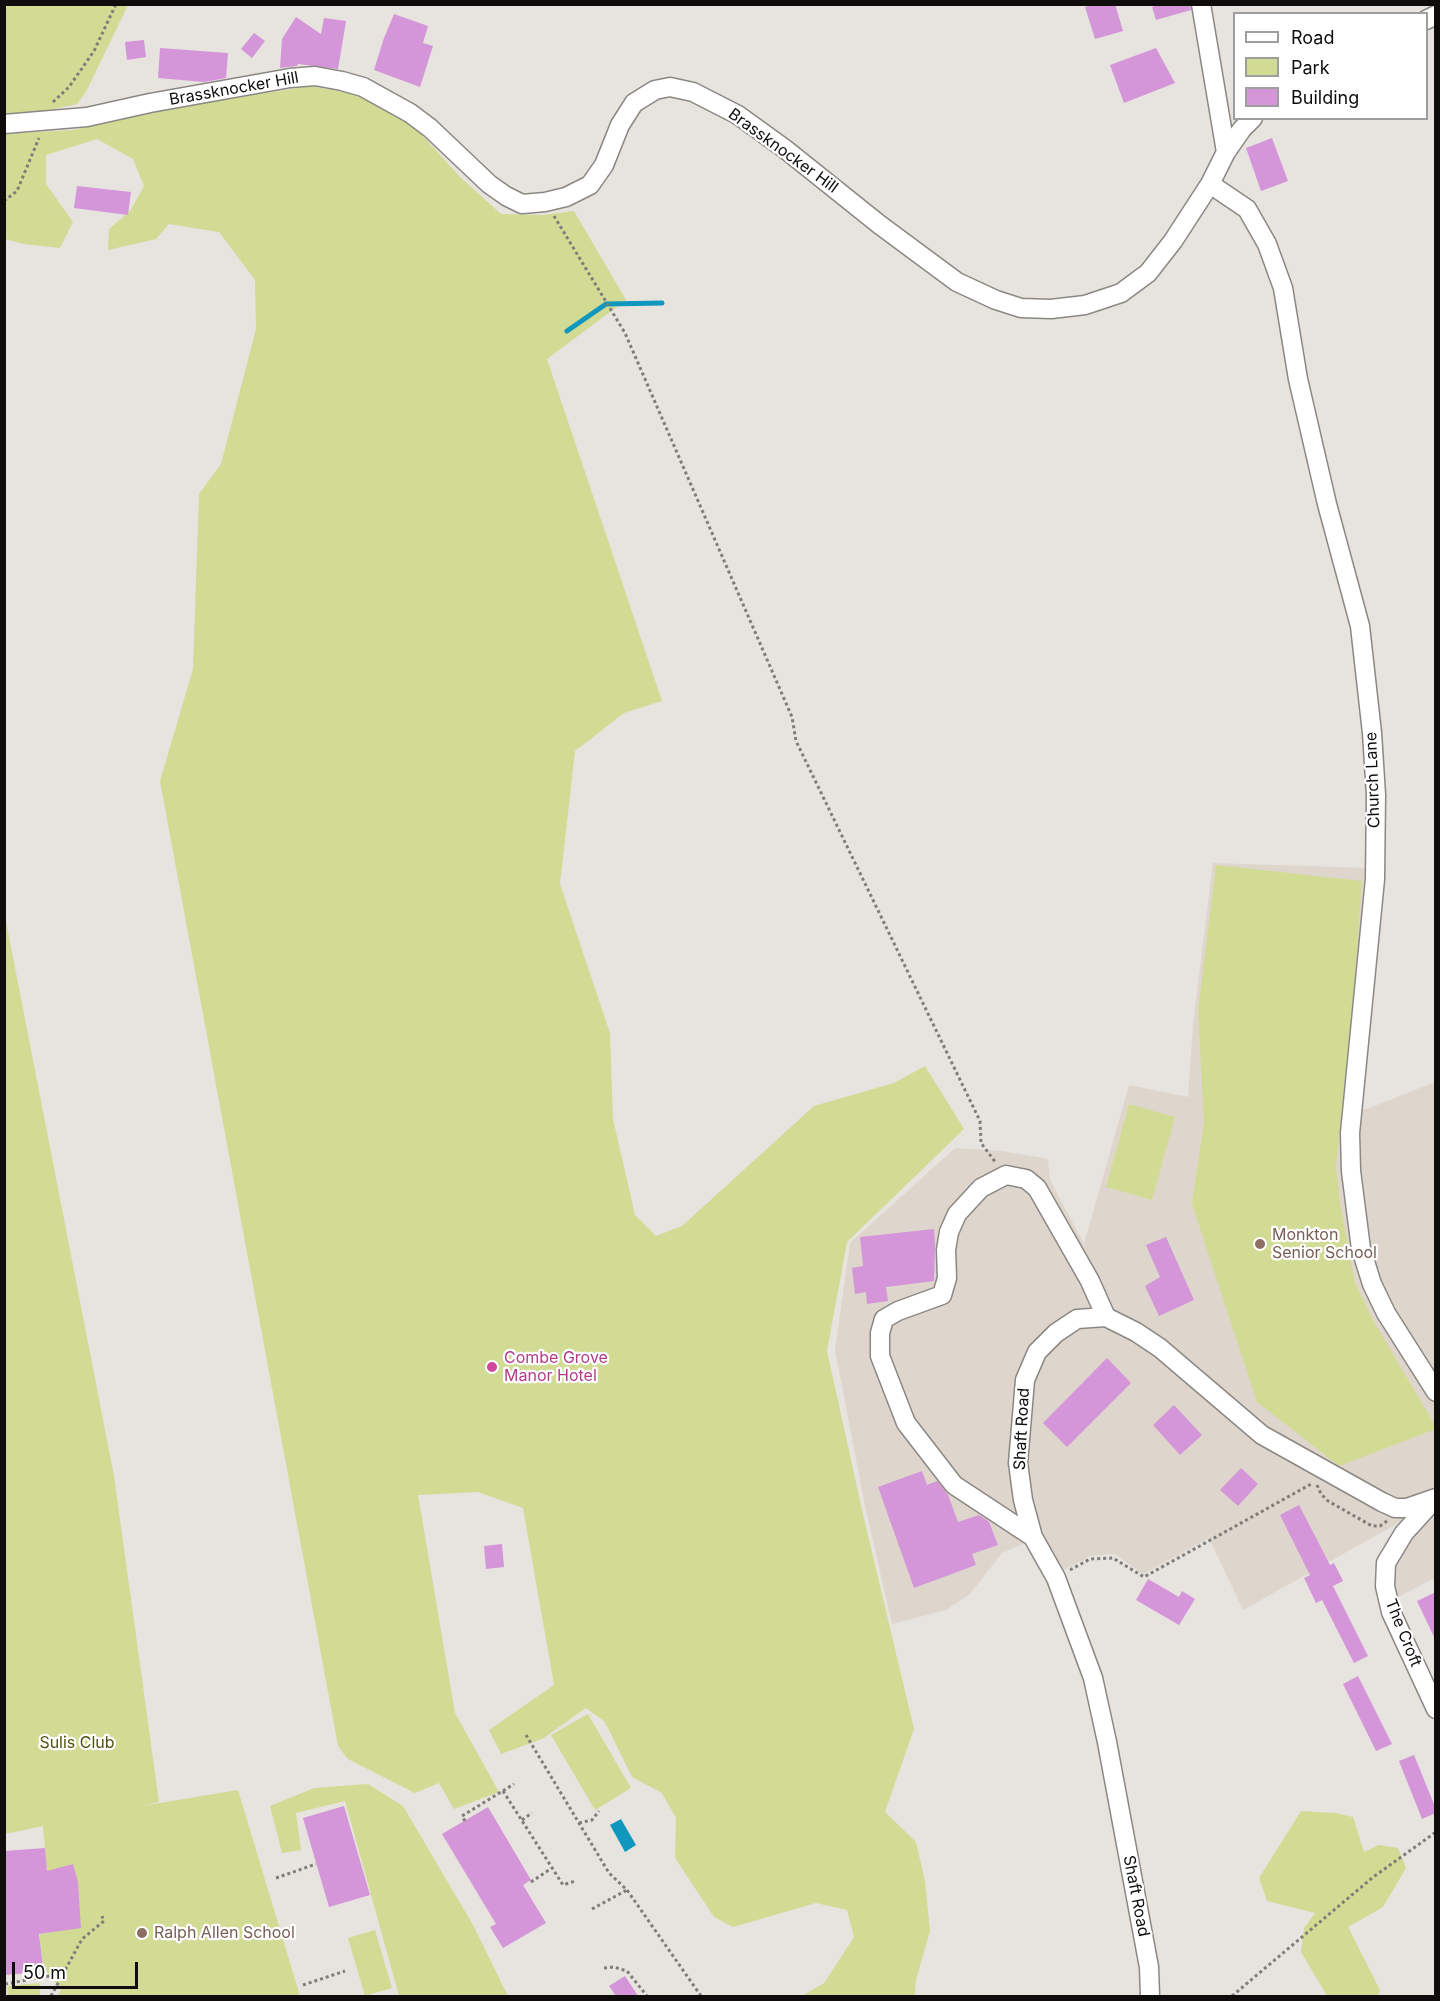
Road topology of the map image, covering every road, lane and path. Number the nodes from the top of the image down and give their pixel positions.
1 (116, 4) edge
2 (1201, 4) edge
3 (1251, 120) edge
4 (45, 122) junction
5 (4, 124) edge
6 (1226, 152) junction
7 (1210, 184) junction
8 (4, 201) edge
9 (545, 202) junction
10 (1006, 1175) junction
11 (1106, 1317) junction
12 (1433, 1380) edge
13 (1307, 1476) dead end
14 (1316, 1481) junction
15 (1435, 1498) edge
16 (1407, 1508) junction
17 (1033, 1537) junction
18 (1056, 1578) junction
19 (1436, 1709) edge
20 (526, 1735) dead end
21 (514, 1784) dead end
22 (503, 1791) junction
23 (599, 1811) dead end
24 (532, 1813) dead end
25 (522, 1820) junction
26 (465, 1821) dead end
27 (579, 1823) junction
28 (1436, 1832) edge
29 (316, 1864) dead end
30 (552, 1868) junction
31 (276, 1878) dead end
32 (575, 1881) dead end
33 (531, 1882) dead end
34 (627, 1890) junction
35 (592, 1909) dead end
36 (102, 1916) dead end
37 (604, 1968) dead end
38 (345, 1971) dead end
39 (61, 1974) junction
40 (5, 1984) edge
41 (303, 1985) dead end
42 (5, 1996) edge
43 (51, 1996) edge
44 (647, 1996) edge
45 (701, 1996) edge
46 (1150, 1996) edge
47 (1232, 1996) edge

1 - 4 path
2 - 6 street
3 - 6 street, Brassknocker Hill
4 - 5 street, Brassknocker Hill
4 - 8 path
4 - 9 street, Brassknocker Hill
6 - 7 street, Brassknocker Hill
7 - 9 street, Brassknocker Hill
7 - 12 street, Church Lane
9 - 10 path
10 - 11 street
10 - 17 street
11 - 16 street
11 - 17 street, Shaft Road
13 - 14 path
14 - 16 path
14 - 18 path
15 - 16 street
15 - 19 street, The Croft
17 - 18 street, Shaft Road
18 - 46 street, Shaft Road
20 - 27 path
21 - 22 path
22 - 25 path
22 - 26 path
23 - 27 path
24 - 25 path
25 - 30 path
27 - 34 path
28 - 47 path
29 - 31 path
30 - 32 path
30 - 33 path
34 - 35 path
34 - 45 path
36 - 39 path
37 - 44 path
38 - 41 path
39 - 40 path
39 - 43 path
40 - 42 path

